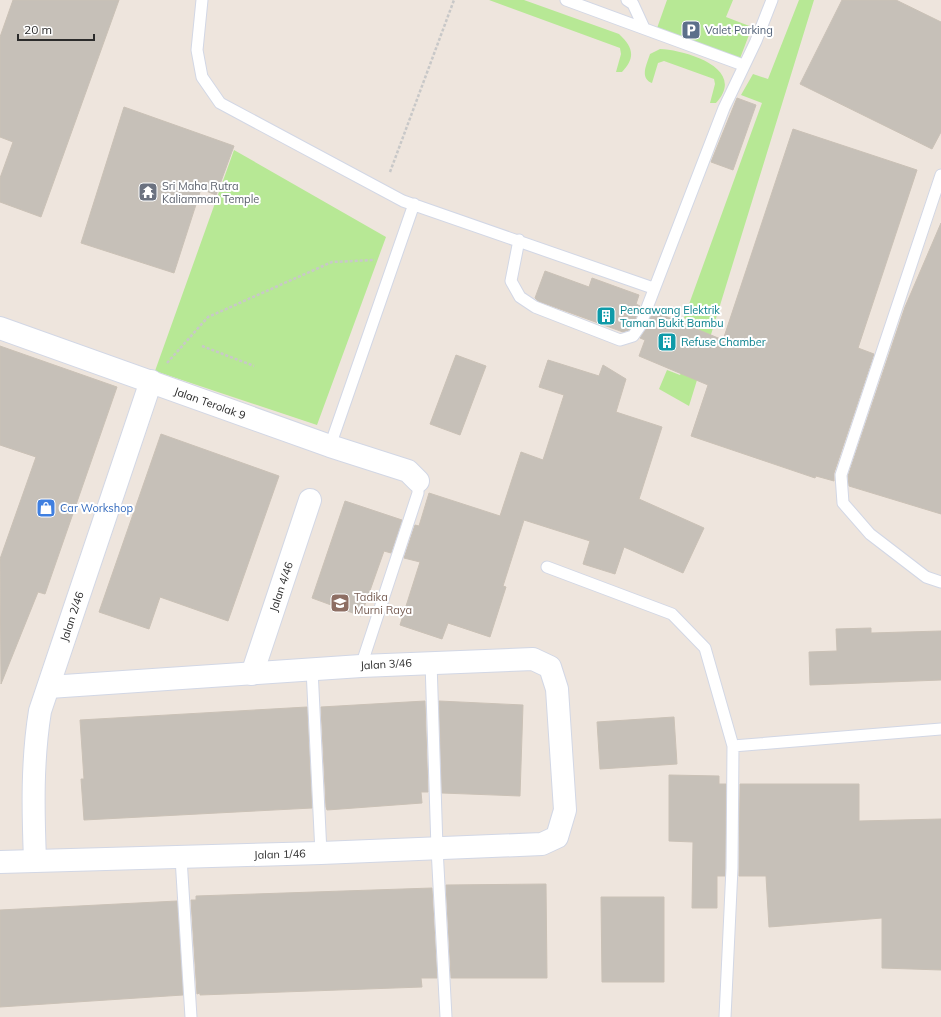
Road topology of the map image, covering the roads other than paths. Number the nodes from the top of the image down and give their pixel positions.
1 (202, 0) edge
2 (566, 0) edge
3 (627, 0) edge
4 (772, 0) edge
5 (644, 28) junction
6 (743, 66) junction
7 (941, 175) edge
8 (414, 204) junction
9 (519, 240) junction
10 (653, 288) junction
11 (0, 328) edge
12 (151, 381) junction
13 (330, 446) junction
14 (418, 481) joint
15 (310, 500) dead end
16 (547, 567) dead end
17 (941, 582) edge
18 (431, 662) junction
19 (361, 666) junction
20 (312, 669) junction
21 (252, 674) junction
22 (49, 687) junction
23 (941, 729) edge
24 (733, 746) junction
25 (557, 837) joint
26 (437, 848) junction
27 (321, 854) junction
28 (181, 858) junction
29 (35, 860) junction
30 (0, 862) edge
31 (191, 1017) edge
32 (446, 1017) edge
33 (725, 1017) edge

1 - 8 lane
2 - 5 lane
3 - 5 lane
4 - 6 lane
5 - 6 lane
6 - 10 lane
7 - 17 lane
8 - 9 lane
8 - 13 lane
9 - 10 lane
9 - 10 lane
11 - 12 street, Jalan Terolak 9
12 - 13 street, Jalan Terolak 9
12 - 22 street, Jalan 2/46
13 - 14 street, Jalan Terolak 9
14 - 19 lane
15 - 21 street, Jalan 4/46
16 - 24 lane
18 - 19 street, Jalan 3/46
18 - 25 street, Jalan 3/46
18 - 26 lane
19 - 20 street, Jalan 3/46
20 - 21 street, Jalan 3/46
20 - 27 lane
21 - 22 street, Jalan 3/46
22 - 29 street, Jalan 2/46
23 - 24 lane
24 - 33 lane
25 - 26 street, Jalan 1/46
26 - 27 street, Jalan 1/46
26 - 32 lane
27 - 28 street, Jalan 1/46
28 - 29 street, Jalan 1/46
28 - 31 lane
29 - 30 street, Jalan 1/46

